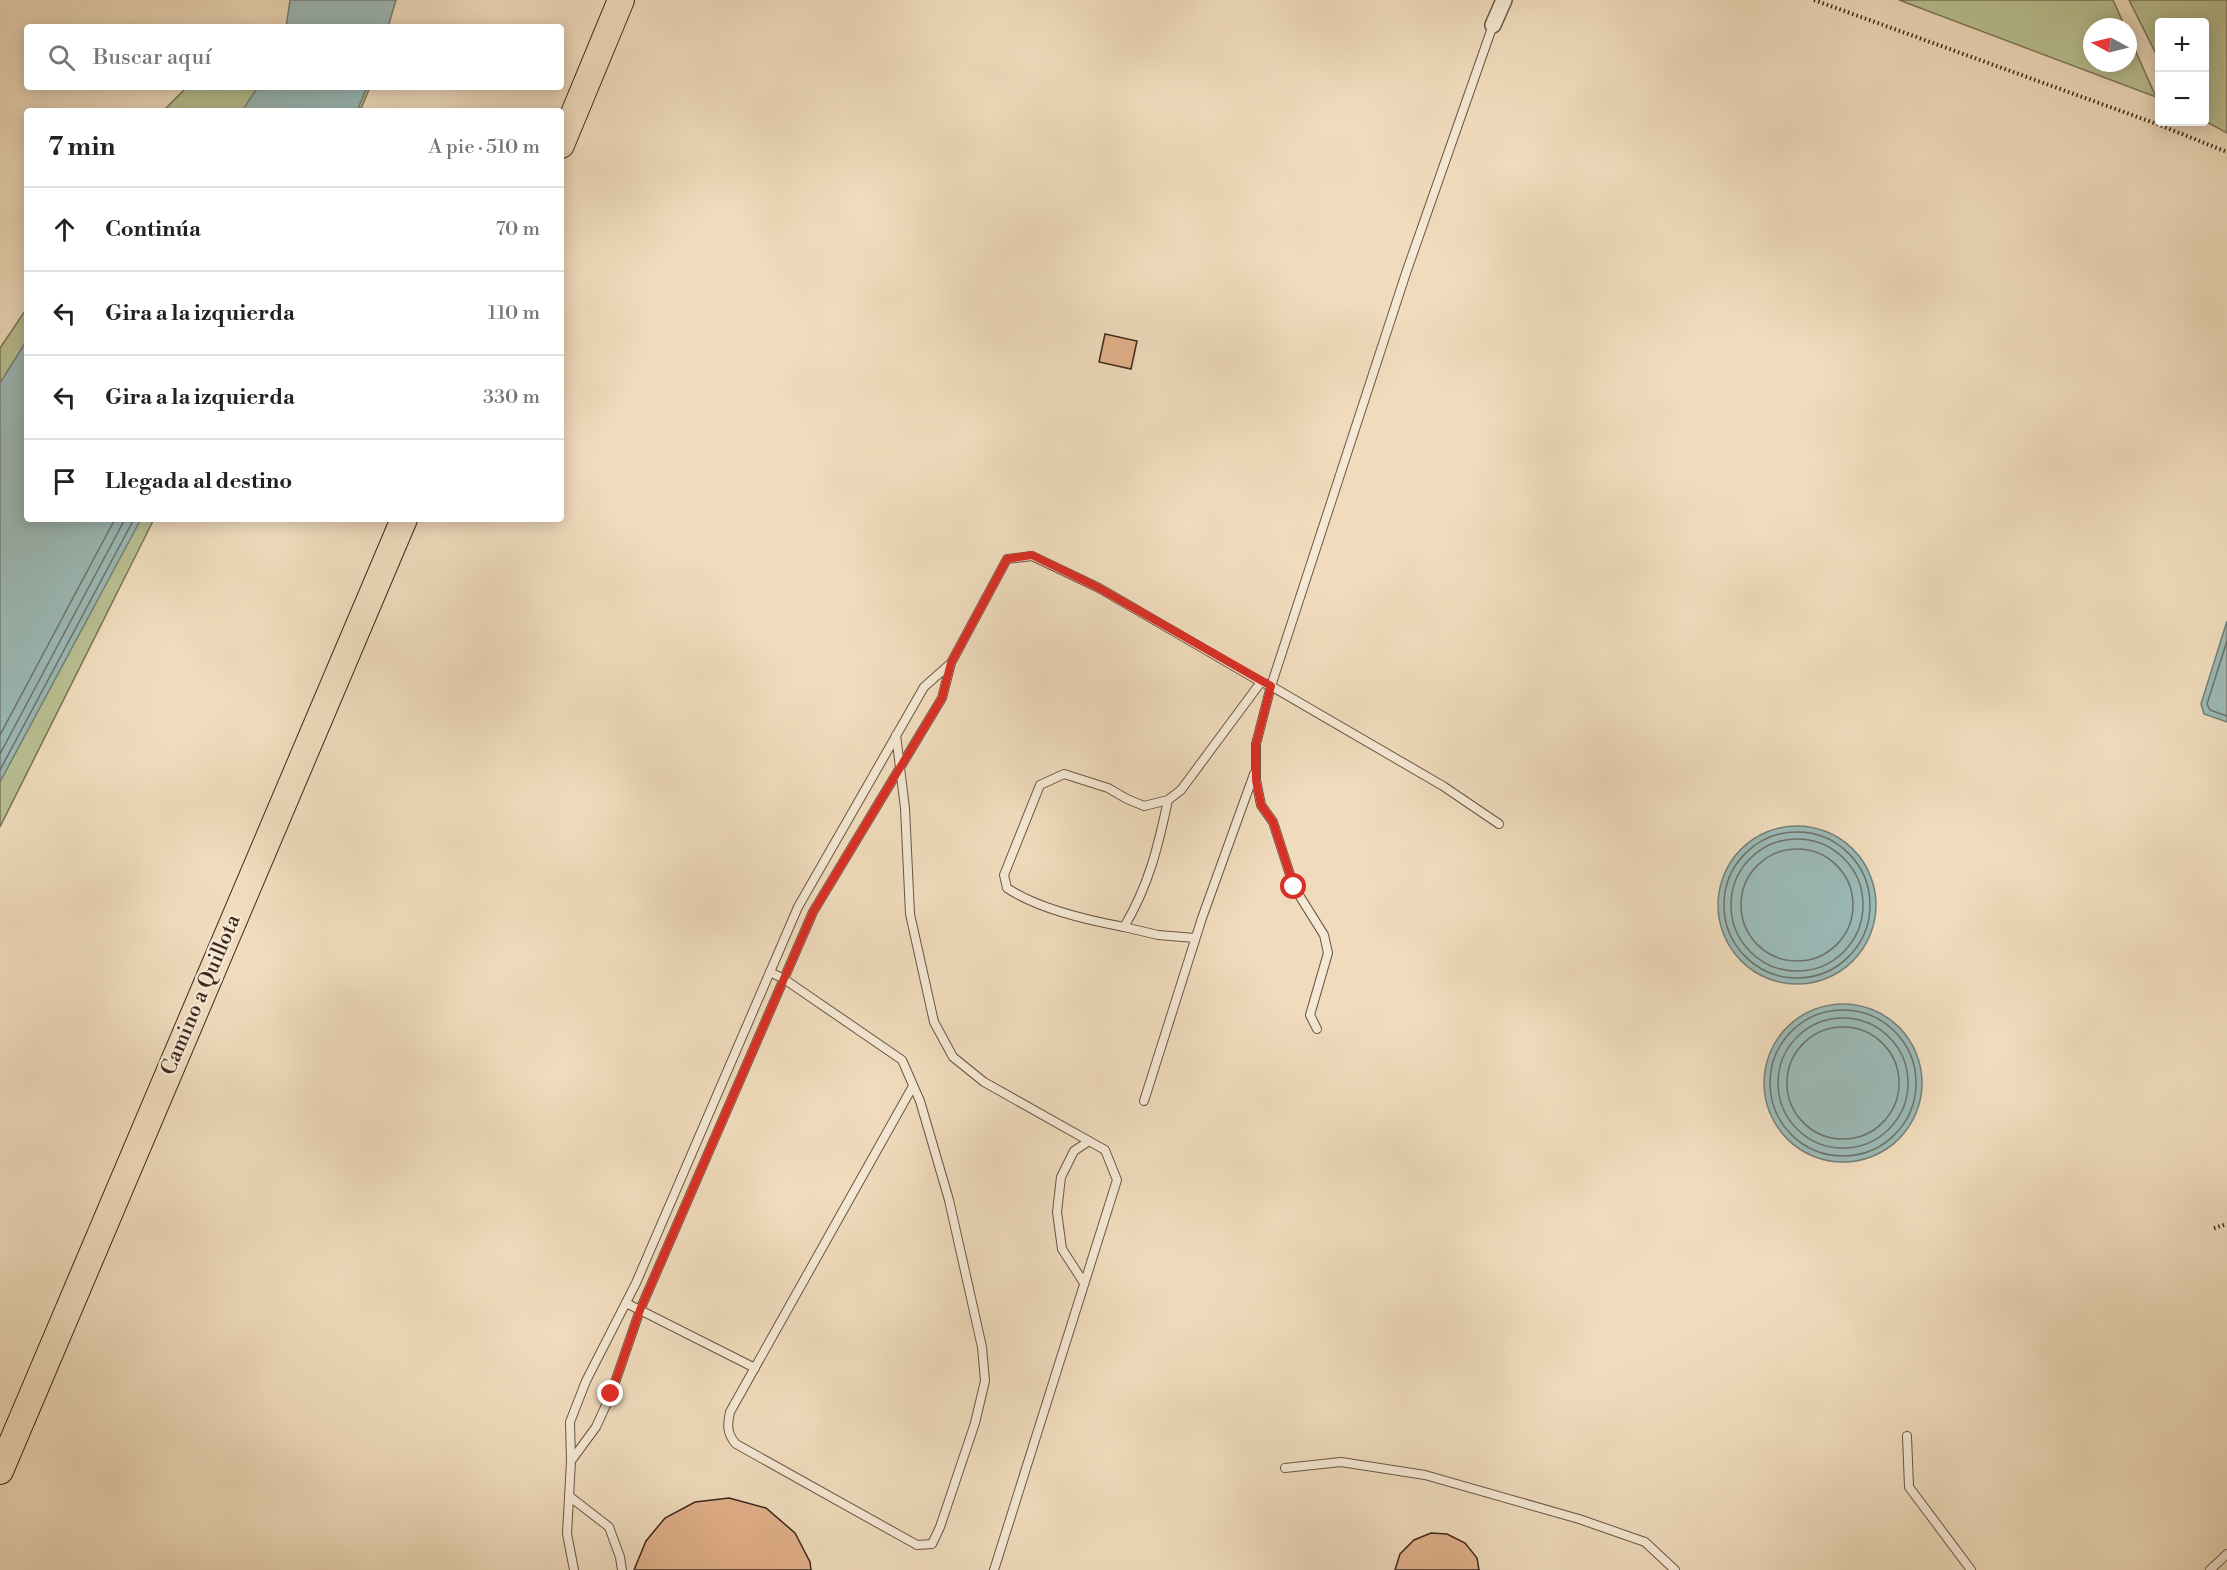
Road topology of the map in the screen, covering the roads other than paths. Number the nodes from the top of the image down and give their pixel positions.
1 (621, 0) edge
2 (1504, 0) edge
3 (1493, 25) joint
4 (564, 138) edge
5 (403, 522) edge
6 (951, 663) junction
7 (1261, 682) junction
8 (1271, 686) junction
9 (896, 735) junction
10 (902, 765) junction
11 (1256, 766) junction
12 (1168, 800) junction
13 (1499, 824) dead end
14 (1124, 927) junction
15 (1195, 939) junction
16 (770, 972) junction
17 (784, 979) junction
18 (1317, 1029) dead end
19 (913, 1086) junction
20 (1144, 1101) dead end
21 (1089, 1141) junction
22 (1084, 1283) junction
23 (626, 1303) junction
24 (640, 1310) junction
25 (755, 1368) junction
26 (1907, 1436) dead end
27 (571, 1461) junction
28 (1285, 1468) dead end
29 (0, 1471) edge
30 (569, 1496) junction
31 (2227, 1554) edge
32 (574, 1570) edge
33 (622, 1570) edge
34 (994, 1570) edge
35 (1675, 1570) edge
36 (1971, 1570) edge
37 (2210, 1570) edge

1 - 4 main road
2 - 3 street
3 - 8 lane
5 - 29 main road, Camino a Quillota
6 - 7 lane
6 - 9 lane
6 - 10 lane
7 - 8 lane
7 - 12 lane
8 - 11 lane
8 - 13 lane
9 - 10 lane
9 - 16 lane
10 - 17 lane
10 - 21 lane
11 - 15 lane
11 - 18 lane
12 - 14 lane
12 - 14 lane
14 - 15 lane
15 - 20 lane
16 - 17 lane
16 - 23 lane
17 - 19 lane
17 - 24 lane
19 - 25 lane
19 - 25 lane
21 - 22 lane
21 - 22 lane
22 - 34 lane
23 - 24 lane
23 - 27 lane
24 - 25 lane
24 - 27 lane
26 - 36 lane
27 - 30 lane
28 - 35 lane
30 - 32 lane
30 - 33 lane
31 - 37 lane

